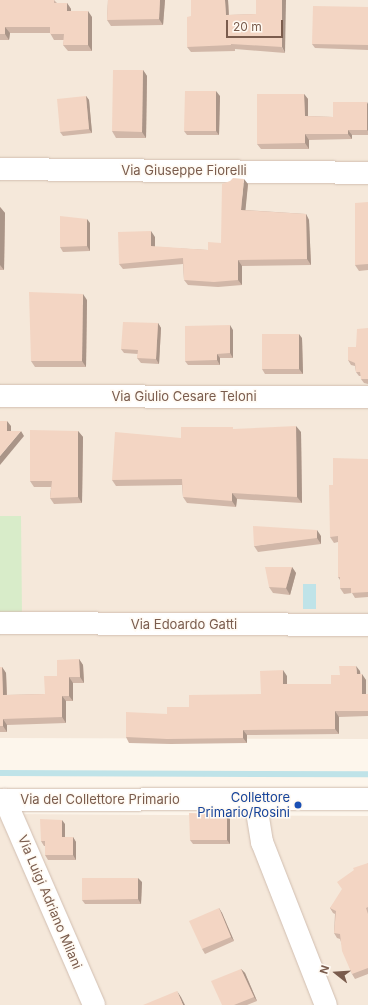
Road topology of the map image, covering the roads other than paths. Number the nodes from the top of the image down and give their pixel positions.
1 (0, 169) edge
2 (368, 173) edge
3 (0, 396) edge
4 (368, 397) edge
5 (0, 623) edge
6 (368, 625) edge
7 (254, 799) junction
8 (368, 799) edge
9 (3, 800) edge
10 (94, 1005) edge
11 (326, 1005) edge

1 - 2 street, Via Giuseppe Fiorelli
3 - 4 street, Via Giulio Cesare Teloni
5 - 6 street, Via Edoardo Gatti
7 - 8 street, Via del Collettore Primario
7 - 9 street, Via del Collettore Primario
7 - 11 street
9 - 10 street, Via Luigi Adriano Milani

